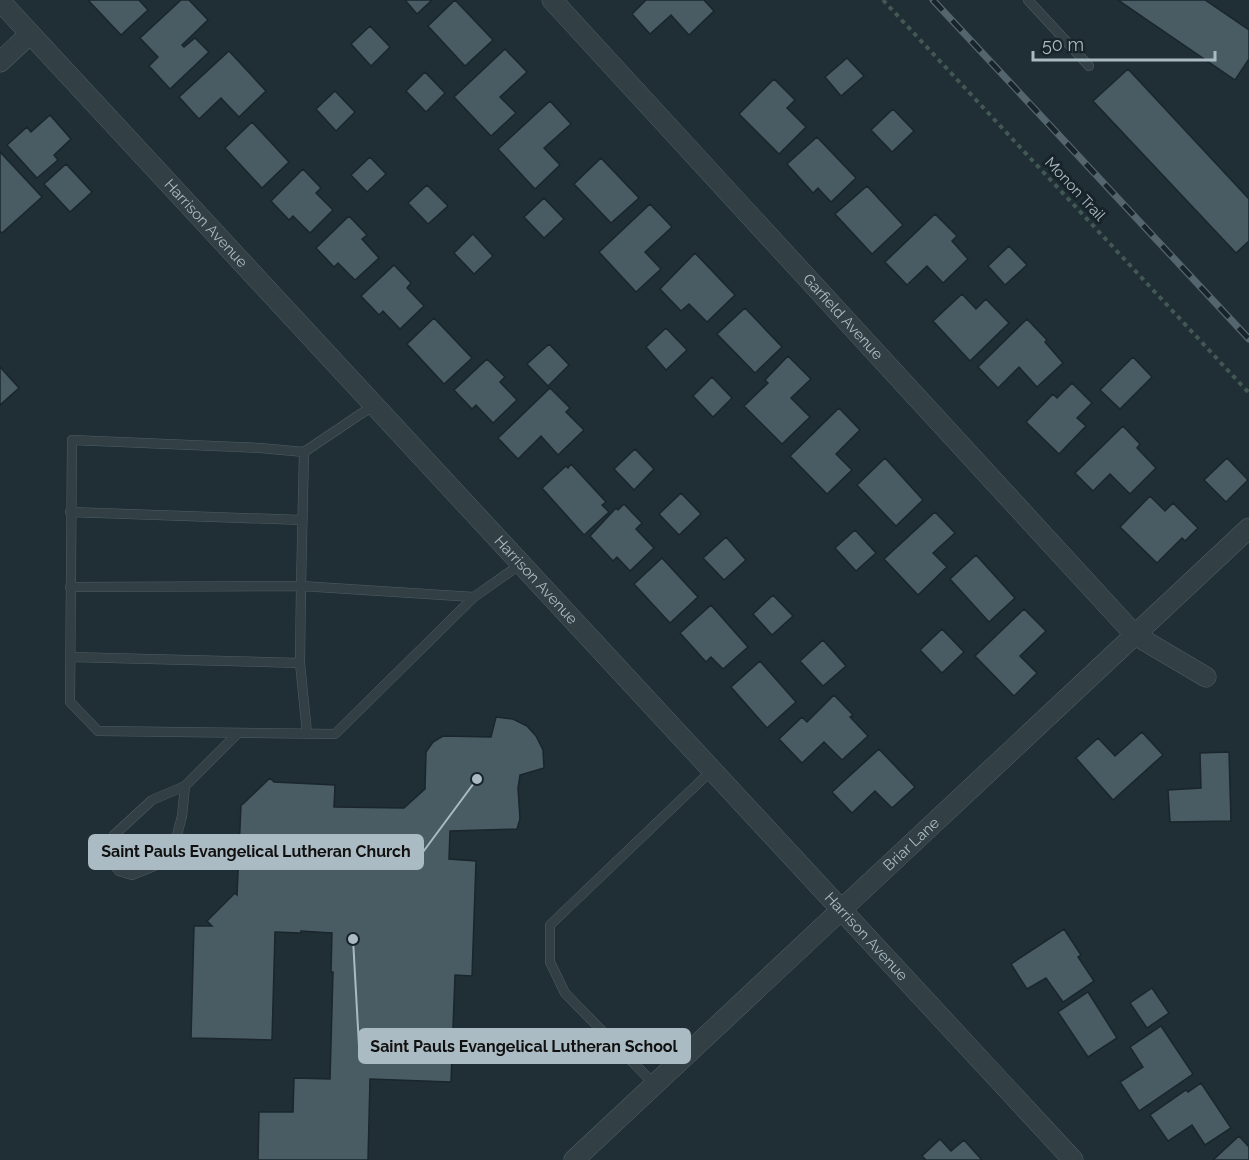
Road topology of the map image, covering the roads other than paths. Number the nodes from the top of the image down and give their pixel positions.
1 (552, 0) edge
2 (1028, 0) edge
3 (0, 1) edge
4 (30, 34) junction
5 (0, 62) edge
6 (1089, 66) dead end
7 (374, 405) junction
8 (303, 452) junction
9 (70, 512) junction
10 (302, 520) junction
11 (1249, 528) edge
12 (521, 564) junction
13 (302, 586) junction
14 (70, 587) junction
15 (474, 597) junction
16 (1135, 635) junction
17 (71, 657) junction
18 (300, 663) junction
19 (1206, 677) dead end
20 (307, 733) junction
21 (237, 734) junction
22 (712, 770) junction
23 (185, 786) junction
24 (841, 910) junction
25 (655, 1085) junction
26 (574, 1160) edge
27 (1073, 1160) edge

1 - 16 street, Garfield Avenue
2 - 6 lane
3 - 4 street, Harrison Avenue
4 - 5 street
4 - 7 street, Harrison Avenue
7 - 8 lane
7 - 12 street, Harrison Avenue
8 - 9 lane
8 - 10 lane
9 - 10 lane
9 - 14 lane
10 - 13 lane
11 - 16 street, Briar Lane
12 - 15 lane
12 - 22 street, Harrison Avenue
13 - 14 lane
13 - 15 lane
13 - 18 lane
14 - 17 lane
15 - 20 lane
16 - 19 street, Garfield Avenue
16 - 24 street, Briar Lane
17 - 18 lane
17 - 21 lane
18 - 20 lane
20 - 21 lane
21 - 23 lane
22 - 24 street, Harrison Avenue
22 - 25 lane
23 - 23 lane
24 - 25 street, Briar Lane
24 - 27 street, Harrison Avenue
25 - 26 street, Briar Lane

